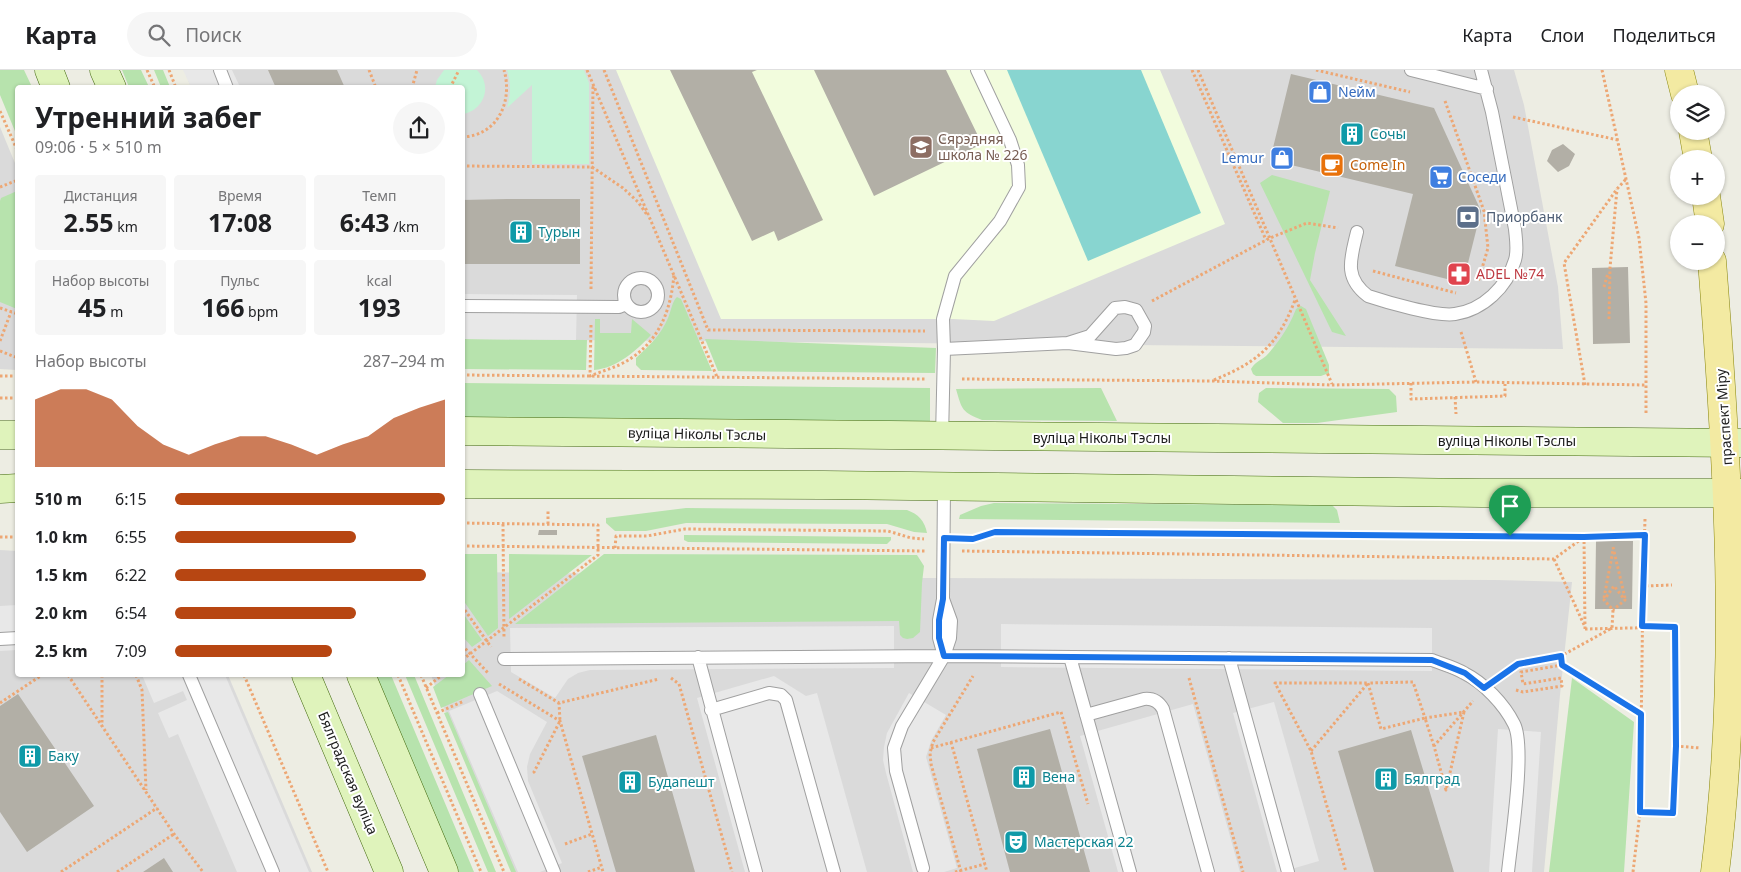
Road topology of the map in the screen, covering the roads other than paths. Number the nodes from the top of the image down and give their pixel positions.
1 (49, 70) edge
2 (104, 70) edge
3 (220, 70) edge
4 (977, 70) edge
5 (1411, 70) edge
6 (1481, 70) edge
7 (1680, 70) edge
8 (55, 85) edge
9 (111, 85) edge
10 (226, 85) edge
11 (1682, 85) edge
12 (1486, 89) junction
13 (1358, 232) road end
14 (1713, 270) edge
15 (626, 304) dead end
16 (465, 306) edge
17 (1068, 342) junction
18 (944, 349) junction
19 (465, 431) edge
20 (0, 435) edge
21 (15, 435) edge
22 (942, 437) junction
23 (1733, 443) edge
24 (465, 484) edge
25 (944, 486) junction
26 (15, 488) edge
27 (0, 489) edge
28 (1735, 493) edge
29 (0, 638) edge
30 (15, 638) edge
31 (944, 656) junction
32 (698, 657) junction
33 (1070, 657) junction
34 (1229, 658) junction
35 (504, 662) road end
36 (190, 677) edge
37 (307, 677) edge
38 (363, 677) edge
39 (480, 694) road end
40 (711, 710) junction
41 (1084, 710) junction
42 (923, 868) dead end
43 (273, 872) edge
44 (389, 872) edge
45 (444, 872) edge
46 (554, 872) edge
47 (756, 872) edge
48 (834, 872) edge
49 (1130, 872) edge
50 (1208, 872) edge
51 (1288, 872) edge
52 (1508, 872) edge
53 (1715, 872) edge

1 - 8 main road
2 - 9 main road
3 - 10 lane
4 - 18 lane
5 - 12 lane
6 - 12 lane
7 - 11 main road
12 - 13 lane
14 - 23 main road, праспект Міру
15 - 16 lane
17 - 17 lane
17 - 18 lane
18 - 22 lane
19 - 22 main road, вуліца Ніколы Тэслы
20 - 21 main road
22 - 23 main road, вуліца Ніколы Тэслы
23 - 28 main road, праспект Міру
24 - 25 main road
25 - 28 main road
25 - 31 lane
26 - 27 main road
28 - 53 main road, праспект Міру
29 - 30 lane
31 - 32 lane
31 - 33 lane
31 - 42 lane
32 - 35 lane
32 - 40 lane
33 - 34 lane
33 - 41 lane
34 - 51 lane
34 - 52 lane
36 - 43 lane
37 - 44 main road, Бялградская вуліца
38 - 45 main road
39 - 46 lane
40 - 47 lane
40 - 48 lane
41 - 49 lane
41 - 50 lane

